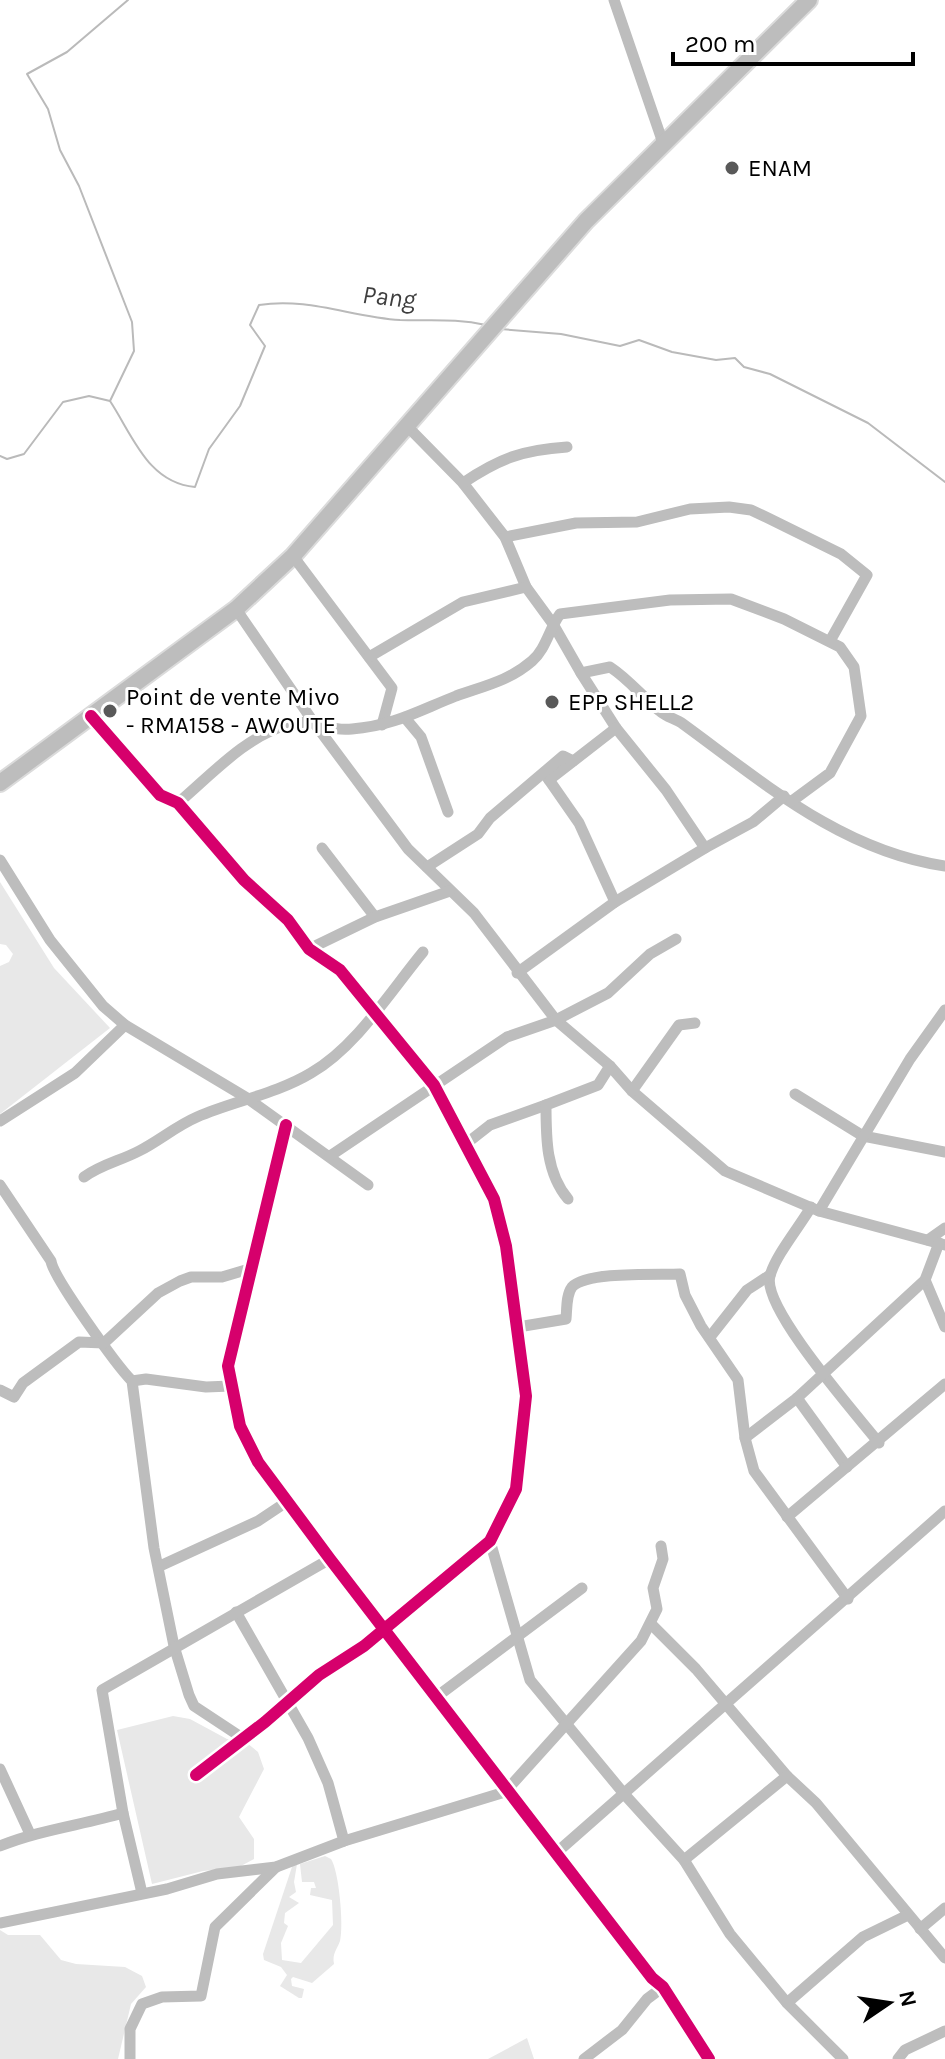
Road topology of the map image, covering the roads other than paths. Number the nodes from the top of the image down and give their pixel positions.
1 (614, 0) edge
2 (809, 0) edge
3 (663, 143) junction
4 (407, 426) junction
5 (567, 447) dead end
6 (463, 483) junction
7 (505, 537) junction
8 (293, 556) junction
9 (526, 587) junction
10 (236, 609) junction
11 (553, 624) junction
12 (830, 641) junction
13 (369, 657) junction
14 (581, 673) junction
15 (91, 716) junction
16 (406, 719) junction
17 (312, 720) junction
18 (382, 725) junction
19 (616, 728) junction
20 (547, 776) junction
21 (0, 783) edge
22 (788, 798) junction
23 (178, 803) junction
24 (448, 812) dead end
25 (322, 848) dead end
26 (705, 848) junction
27 (0, 860) edge
28 (945, 866) edge
29 (427, 867) junction
30 (450, 891) junction
31 (615, 902) junction
32 (375, 917) junction
33 (676, 939) dead end
34 (309, 949) junction
35 (423, 952) dead end
36 (517, 973) junction
37 (945, 1010) edge
38 (375, 1013) junction
39 (556, 1020) junction
40 (695, 1023) dead end
41 (125, 1025) junction
42 (610, 1066) junction
43 (434, 1085) junction
44 (632, 1091) junction
45 (795, 1094) dead end
46 (247, 1098) junction
47 (546, 1105) junction
48 (0, 1121) edge
49 (286, 1125) junction
50 (863, 1136) junction
51 (467, 1143) junction
52 (945, 1152) edge
53 (330, 1156) junction
54 (84, 1177) dead end
55 (0, 1185) edge
56 (368, 1185) dead end
57 (568, 1199) dead end
58 (815, 1209) junction
59 (945, 1228) edge
60 (937, 1242) edge
61 (249, 1269) junction
62 (770, 1275) junction
63 (925, 1280) junction
64 (518, 1327) junction
65 (945, 1327) edge
66 (710, 1337) junction
67 (104, 1343) junction
68 (824, 1373) junction
69 (132, 1381) junction
70 (945, 1384) edge
71 (231, 1386) junction
72 (0, 1390) edge
73 (797, 1398) junction
74 (745, 1438) junction
75 (879, 1443) junction
76 (847, 1467) junction
77 (288, 1501) junction
78 (945, 1511) edge
79 (787, 1517) junction
80 (490, 1541) junction
81 (661, 1546) dead end
82 (330, 1559) junction
83 (160, 1566) junction
84 (582, 1588) dead end
85 (848, 1599) junction
86 (236, 1612) junction
87 (652, 1625) junction
88 (383, 1628) junction
89 (518, 1633) junction
90 (174, 1646) junction
91 (435, 1698) junction
92 (286, 1701) junction
93 (726, 1707) junction
94 (565, 1722) junction
95 (244, 1739) junction
96 (0, 1769) edge
97 (196, 1775) dead end
98 (787, 1776) junction
99 (505, 1792) junction
100 (625, 1795) junction
101 (123, 1813) junction
102 (30, 1834) junction
103 (344, 1841) junction
104 (0, 1846) edge
105 (555, 1854) junction
106 (684, 1860) junction
107 (276, 1867) junction
108 (142, 1893) junction
109 (945, 1908) edge
110 (908, 1915) junction
111 (0, 1923) edge
112 (920, 1929) junction
113 (945, 1958) edge
114 (663, 1987) junction
115 (787, 2003) junction
116 (945, 2031) edge
117 (130, 2059) edge
118 (584, 2059) edge
119 (709, 2059) edge
120 (843, 2059) edge
121 (898, 2059) edge

1 - 3 street
2 - 3 highway
3 - 4 highway
4 - 6 street
4 - 8 highway
5 - 6 street
6 - 7 street
7 - 9 street
7 - 12 street
8 - 10 highway
8 - 13 street
9 - 11 street
9 - 13 street
10 - 15 highway
10 - 17 street
11 - 12 street
11 - 14 street
11 - 16 street
12 - 22 street
13 - 18 street
14 - 19 street
14 - 22 street
15 - 21 highway
15 - 23 street
16 - 18 street
16 - 24 street
17 - 18 street
17 - 23 street
17 - 29 street
19 - 20 street
19 - 26 street
20 - 29 street
20 - 31 street
22 - 26 street
22 - 28 street
23 - 34 street
25 - 32 street
26 - 31 street
27 - 41 street
29 - 30 street
30 - 32 street
30 - 36 street
31 - 36 street
32 - 34 street
33 - 39 street
34 - 38 street
35 - 38 street
36 - 39 street
37 - 50 street
38 - 43 street
38 - 46 street
39 - 42 street
39 - 43 street
40 - 44 street
41 - 46 street
41 - 48 street
42 - 44 street
42 - 47 street
43 - 51 street
43 - 53 street
44 - 58 street
45 - 50 street
46 - 49 street
46 - 54 street
47 - 51 street
47 - 57 street
49 - 53 street
49 - 61 street
50 - 52 street
50 - 58 street
51 - 64 street
53 - 56 street
55 - 67 street
58 - 60 street
58 - 62 street
59 - 60 street
60 - 63 street
61 - 67 street
61 - 71 street
62 - 66 street
62 - 68 street
63 - 65 street
63 - 68 street
64 - 66 street
64 - 80 street
66 - 74 street
67 - 69 street
67 - 72 street
68 - 73 street
68 - 75 street
69 - 71 street
69 - 83 street
70 - 75 street
71 - 77 street
73 - 74 street
73 - 76 street
74 - 79 street
75 - 76 street
76 - 79 street
77 - 82 street
77 - 83 street
78 - 85 street
79 - 85 street
80 - 88 street
80 - 89 street
81 - 87 street
82 - 86 street
82 - 88 street
83 - 90 street
84 - 89 street
85 - 93 street
86 - 90 street
86 - 92 street
87 - 93 street
87 - 94 street
88 - 91 street
88 - 92 street
89 - 91 street
89 - 94 street
90 - 95 street
90 - 101 street
91 - 99 street
92 - 95 street
92 - 103 street
93 - 98 street
93 - 100 street
94 - 99 street
94 - 100 street
95 - 97 street
96 - 102 street
98 - 106 street
98 - 110 street
99 - 103 street
99 - 105 street
100 - 105 street
100 - 106 street
101 - 102 street
101 - 108 street
102 - 104 street
103 - 107 street
105 - 114 street
106 - 115 street
107 - 108 street
107 - 117 street
108 - 111 street
109 - 112 street
110 - 112 street
110 - 115 street
112 - 113 street
114 - 118 street
114 - 119 street
115 - 120 street
116 - 121 street

